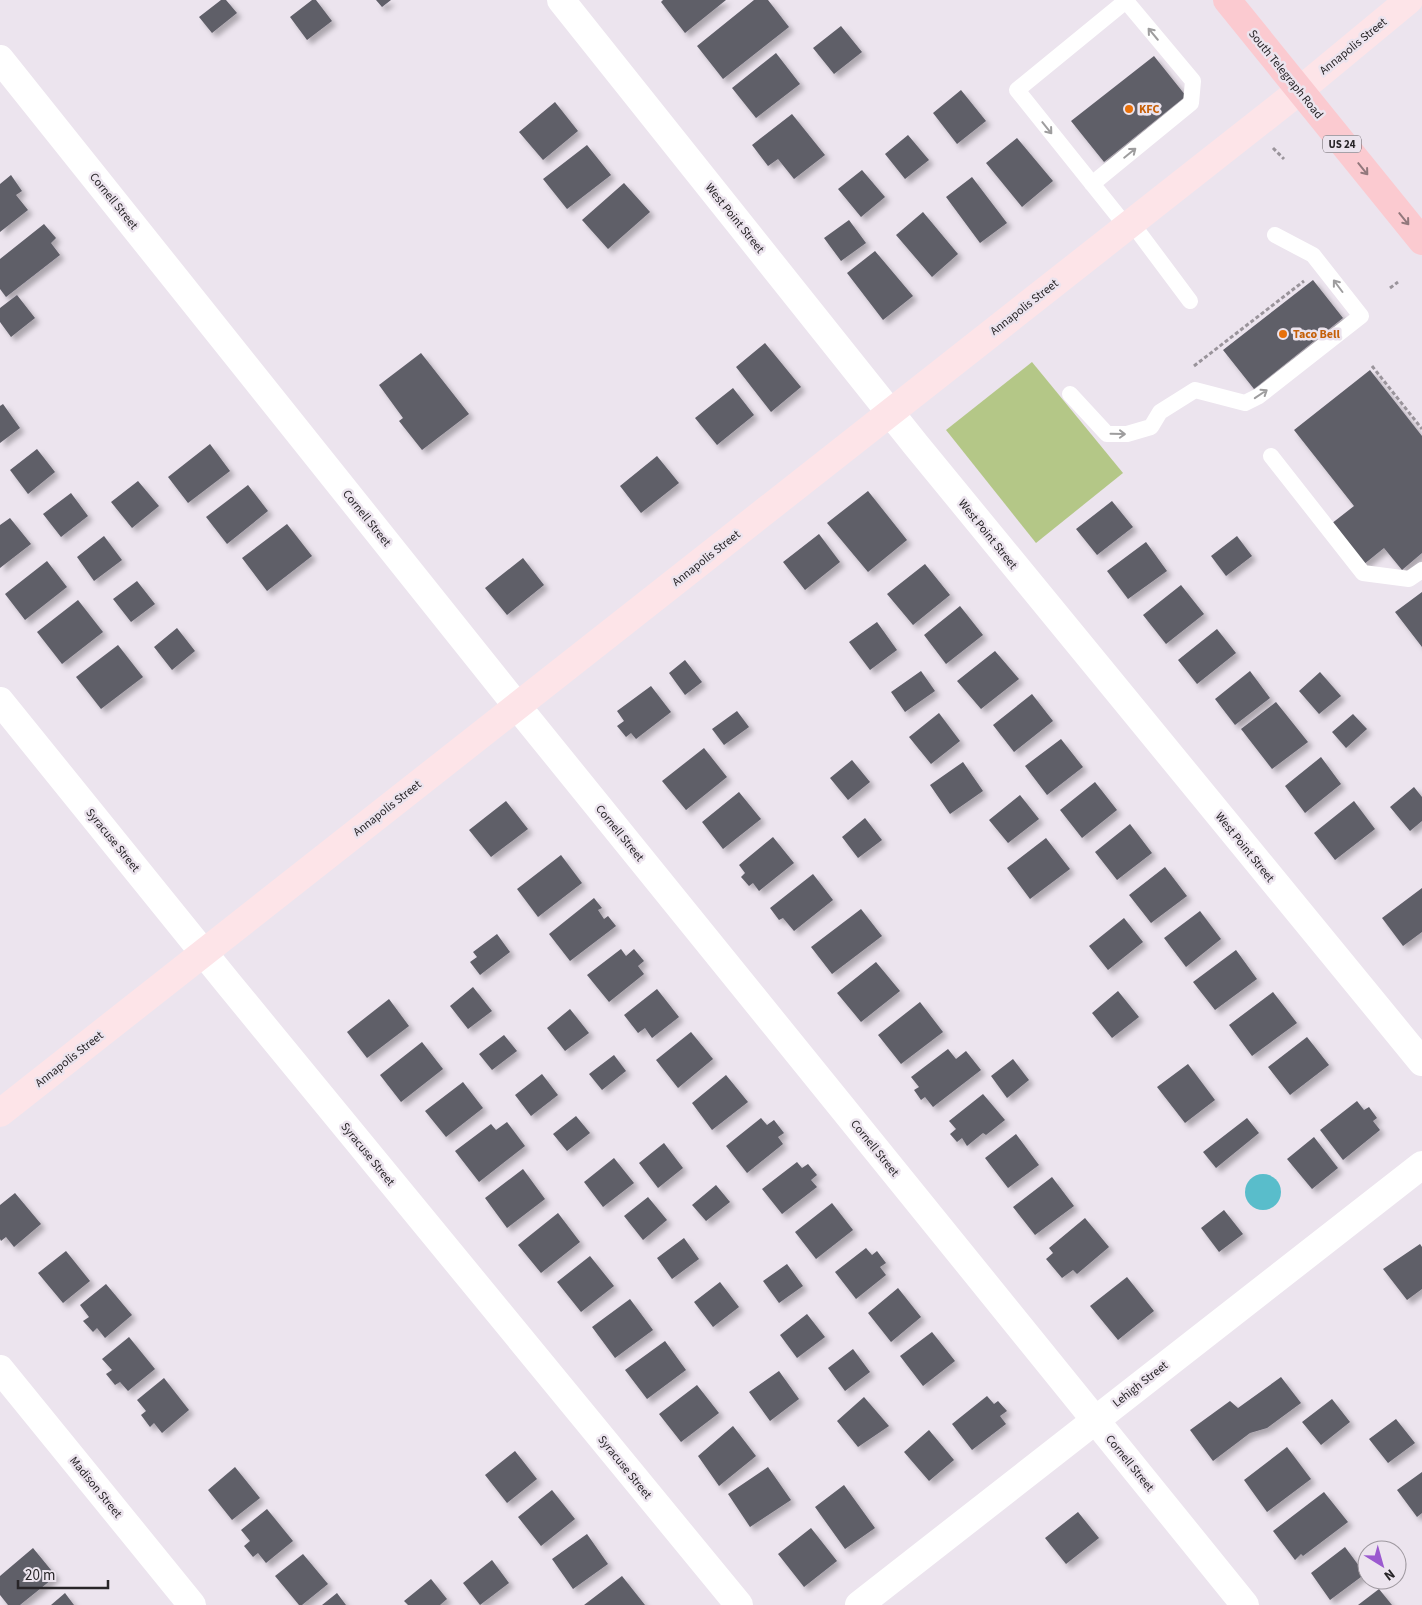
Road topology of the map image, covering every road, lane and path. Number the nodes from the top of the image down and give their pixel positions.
1 (561, 0) edge
2 (1227, 0) edge
3 (1410, 0) edge
4 (1126, 1) edge
5 (0, 58) edge
6 (1299, 91) junction
7 (1272, 147) dead end
8 (1284, 159) dead end
9 (1092, 184) junction
10 (1129, 224) junction
11 (1275, 235) dead end
12 (1422, 241) edge
13 (1305, 281) dead end
14 (1398, 282) dead end
15 (1390, 288) dead end
16 (1190, 300) dead end
17 (1372, 366) dead end
18 (1187, 371) dead end
19 (1070, 394) dead end
20 (890, 413) junction
21 (1422, 429) edge
22 (1271, 456) dead end
23 (1422, 570) edge
24 (0, 701) edge
25 (517, 706) junction
26 (204, 953) junction
27 (1422, 1062) edge
28 (0, 1113) edge
29 (1422, 1165) edge
30 (0, 1369) edge
31 (1095, 1419) junction
32 (192, 1605) edge
33 (739, 1605) edge
34 (859, 1605) edge
35 (1245, 1605) edge

1 - 20 street, West Point Street
2 - 6 main road, South Telegraph Road / US 24
3 - 6 street, Annapolis Street
9 -> 4 lane
4 -> 9 lane
5 - 25 street, Cornell Street
6 - 10 street, Annapolis Street
6 -> 12 main road, South Telegraph Road / US 24
7 - 8 path
9 - 10 lane
10 - 16 lane
10 - 20 street, Annapolis Street
19 -> 11 lane
13 - 18 path
14 - 15 path
17 - 21 path
20 - 25 street, Annapolis Street
20 - 27 street, West Point Street
22 - 23 lane
24 - 26 street, Syracuse Street
25 - 26 street, Annapolis Street
25 - 31 street, Cornell Street
26 - 28 street, Annapolis Street
26 - 33 street, Syracuse Street
29 - 31 street, Lehigh Street
30 - 32 street, Madison Street
31 - 34 street, Lehigh Street
31 - 35 street, Cornell Street

